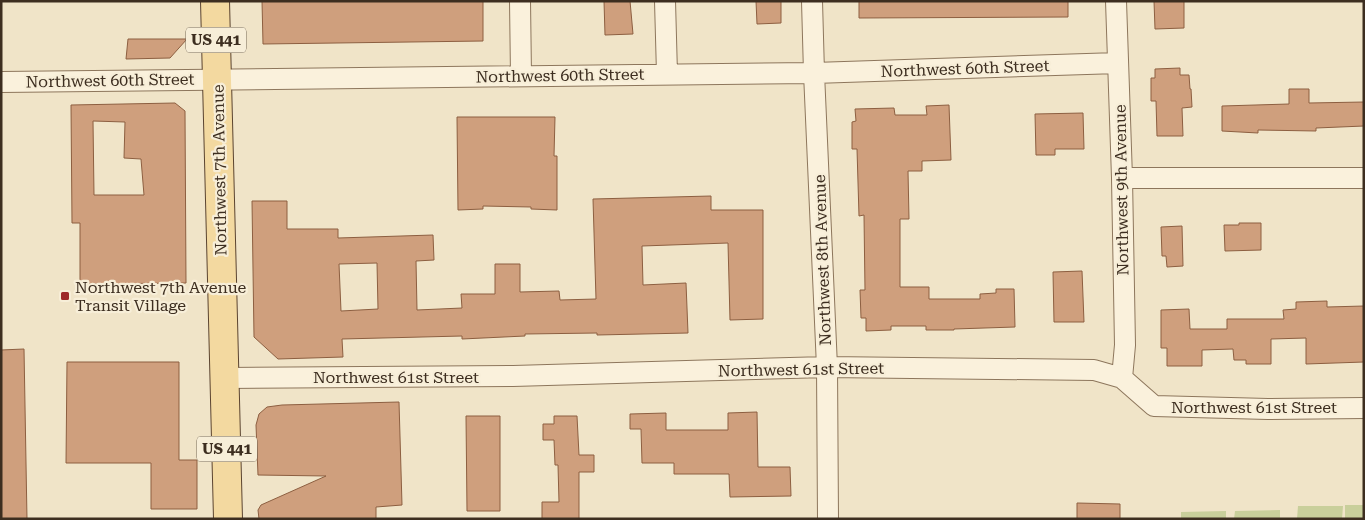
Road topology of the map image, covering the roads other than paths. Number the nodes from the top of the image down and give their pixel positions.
1 (215, 1) edge
2 (520, 1) edge
3 (665, 1) edge
4 (812, 1) edge
5 (1116, 1) edge
6 (1118, 63) junction
7 (814, 73) junction
8 (667, 74) junction
9 (522, 76) junction
10 (217, 79) junction
11 (1, 82) edge
12 (1122, 178) junction
13 (1364, 178) edge
14 (827, 367) junction
15 (226, 378) junction
16 (1122, 378) junction
17 (1364, 408) edge
18 (228, 519) edge
19 (828, 519) edge

1 - 10 main road, Northwest 7th Avenue / US 441
2 - 9 street
3 - 8 street
4 - 7 street, Northwest 8th Avenue
5 - 6 street, Northwest 9th Avenue
6 - 7 street, Northwest 60th Street
6 - 12 street, Northwest 9th Avenue
7 - 8 street, Northwest 60th Street
7 - 14 street, Northwest 8th Avenue
8 - 9 street, Northwest 60th Street
9 - 10 street, Northwest 60th Street
10 - 11 street, Northwest 60th Street
10 - 15 main road, Northwest 7th Avenue / US 441
12 - 13 street
12 - 16 street, Northwest 9th Avenue
14 - 15 street, Northwest 61st Street
14 - 16 street, Northwest 61st Street
14 - 19 street, Northwest 8th Avenue
15 - 18 main road, Northwest 7th Avenue / US 441
16 - 17 street, Northwest 61st Street

